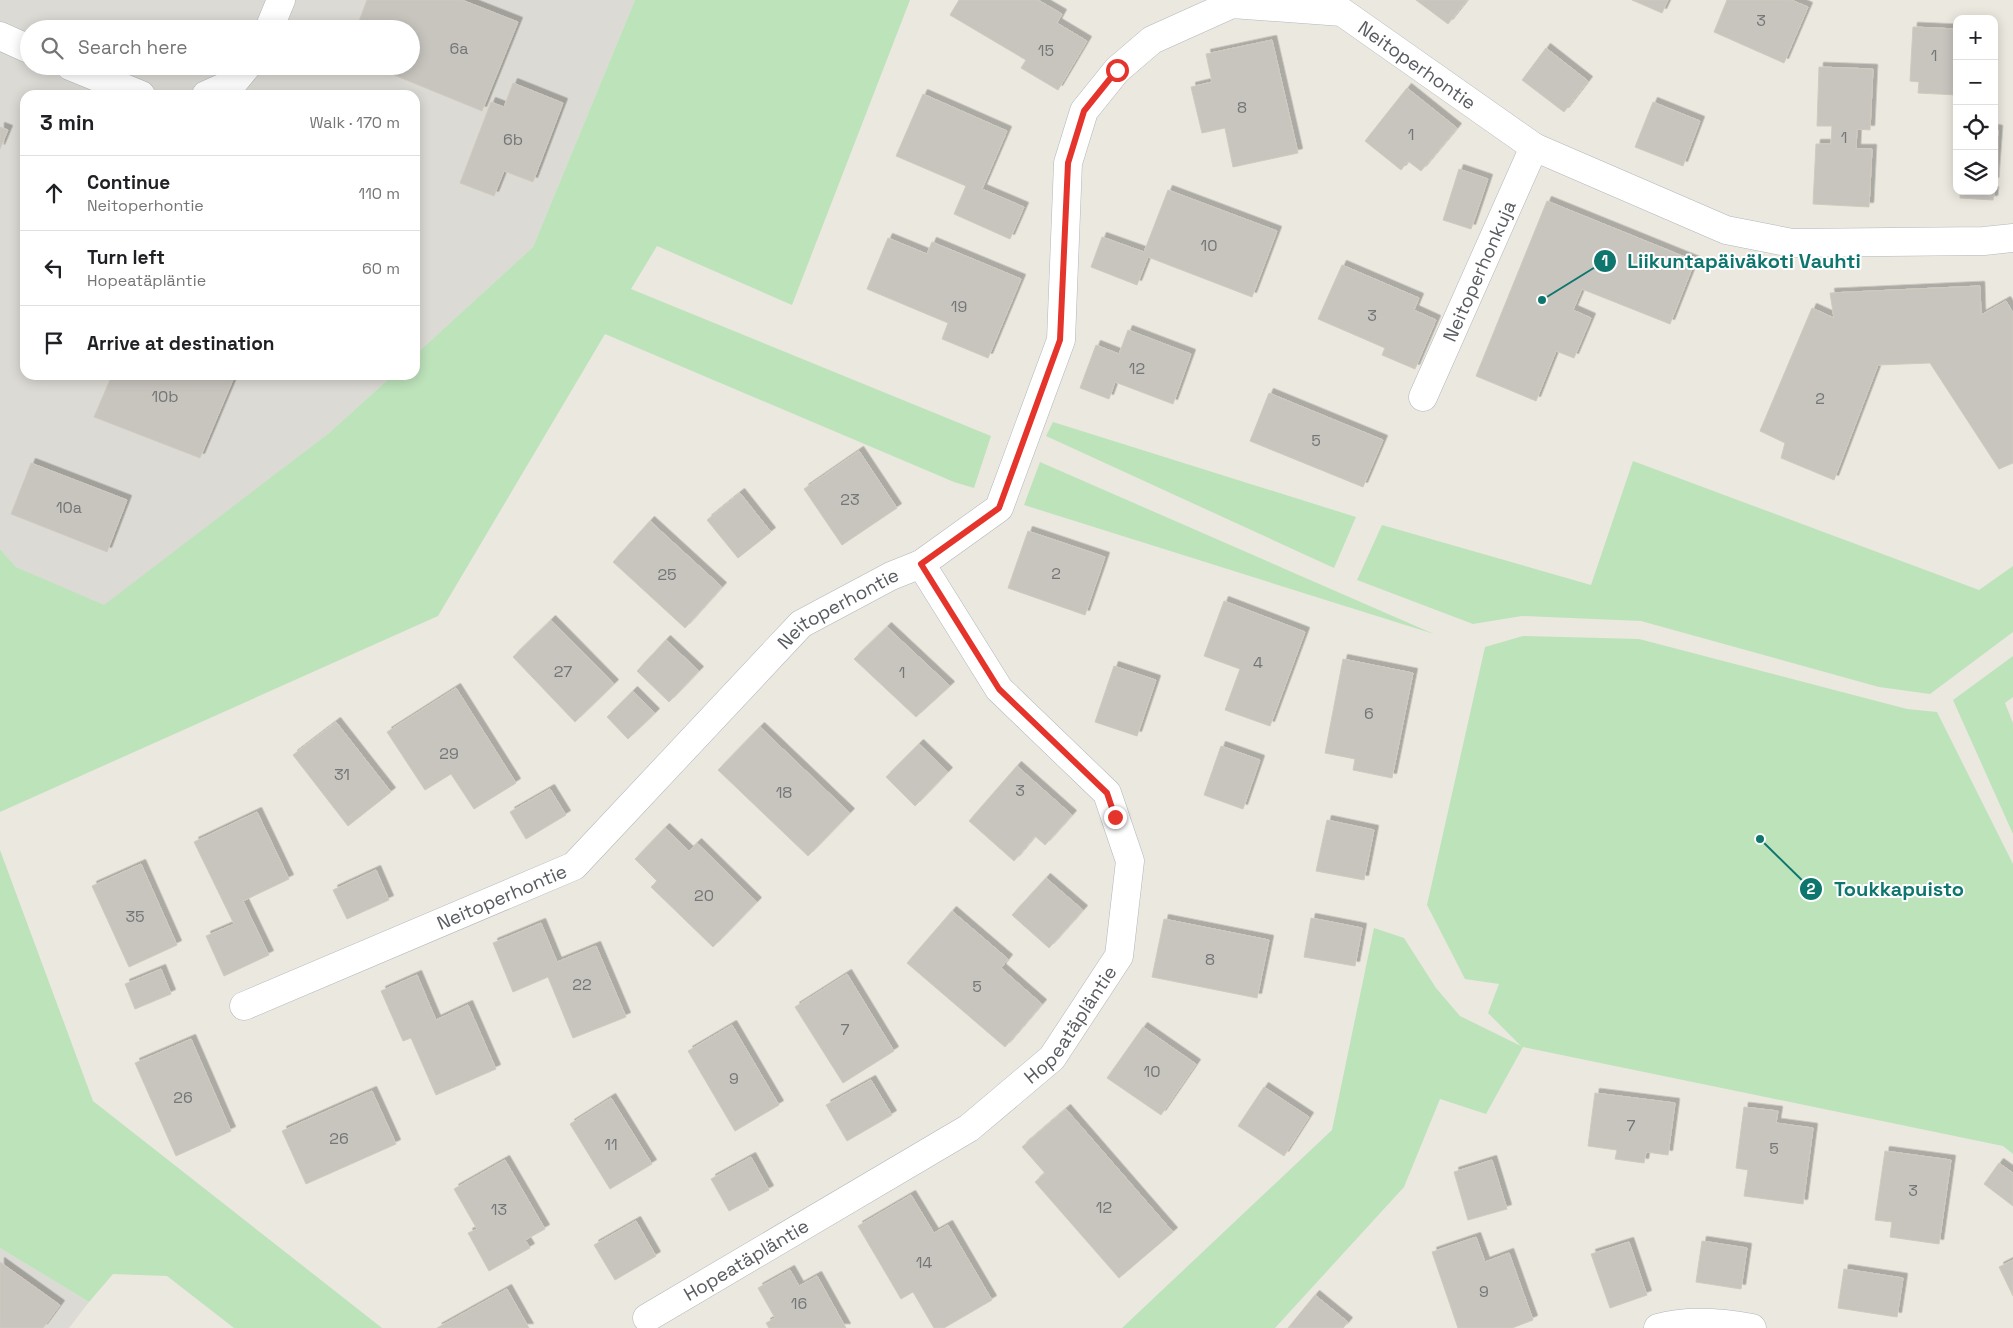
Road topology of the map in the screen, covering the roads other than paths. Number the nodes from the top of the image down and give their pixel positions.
1 (281, 0) edge
2 (273, 20) edge
3 (0, 36) edge
4 (20, 44) edge
5 (92, 75) edge
6 (239, 75) edge
7 (129, 90) edge
8 (216, 90) edge
9 (1534, 147) junction
10 (2013, 238) edge
11 (1423, 397) dead end
12 (921, 564) junction
13 (244, 1006) dead end
14 (647, 1318) dead end
15 (1658, 1328) edge
16 (1752, 1328) edge

1 - 2 street
3 - 4 street
5 - 7 street
6 - 8 street
9 - 10 street, Neitoperhontie
9 - 11 street, Neitoperhonkuja
9 - 12 street, Neitoperhontie
12 - 13 street, Neitoperhontie
12 - 14 street, Hopeatäpläntie
15 - 16 street

